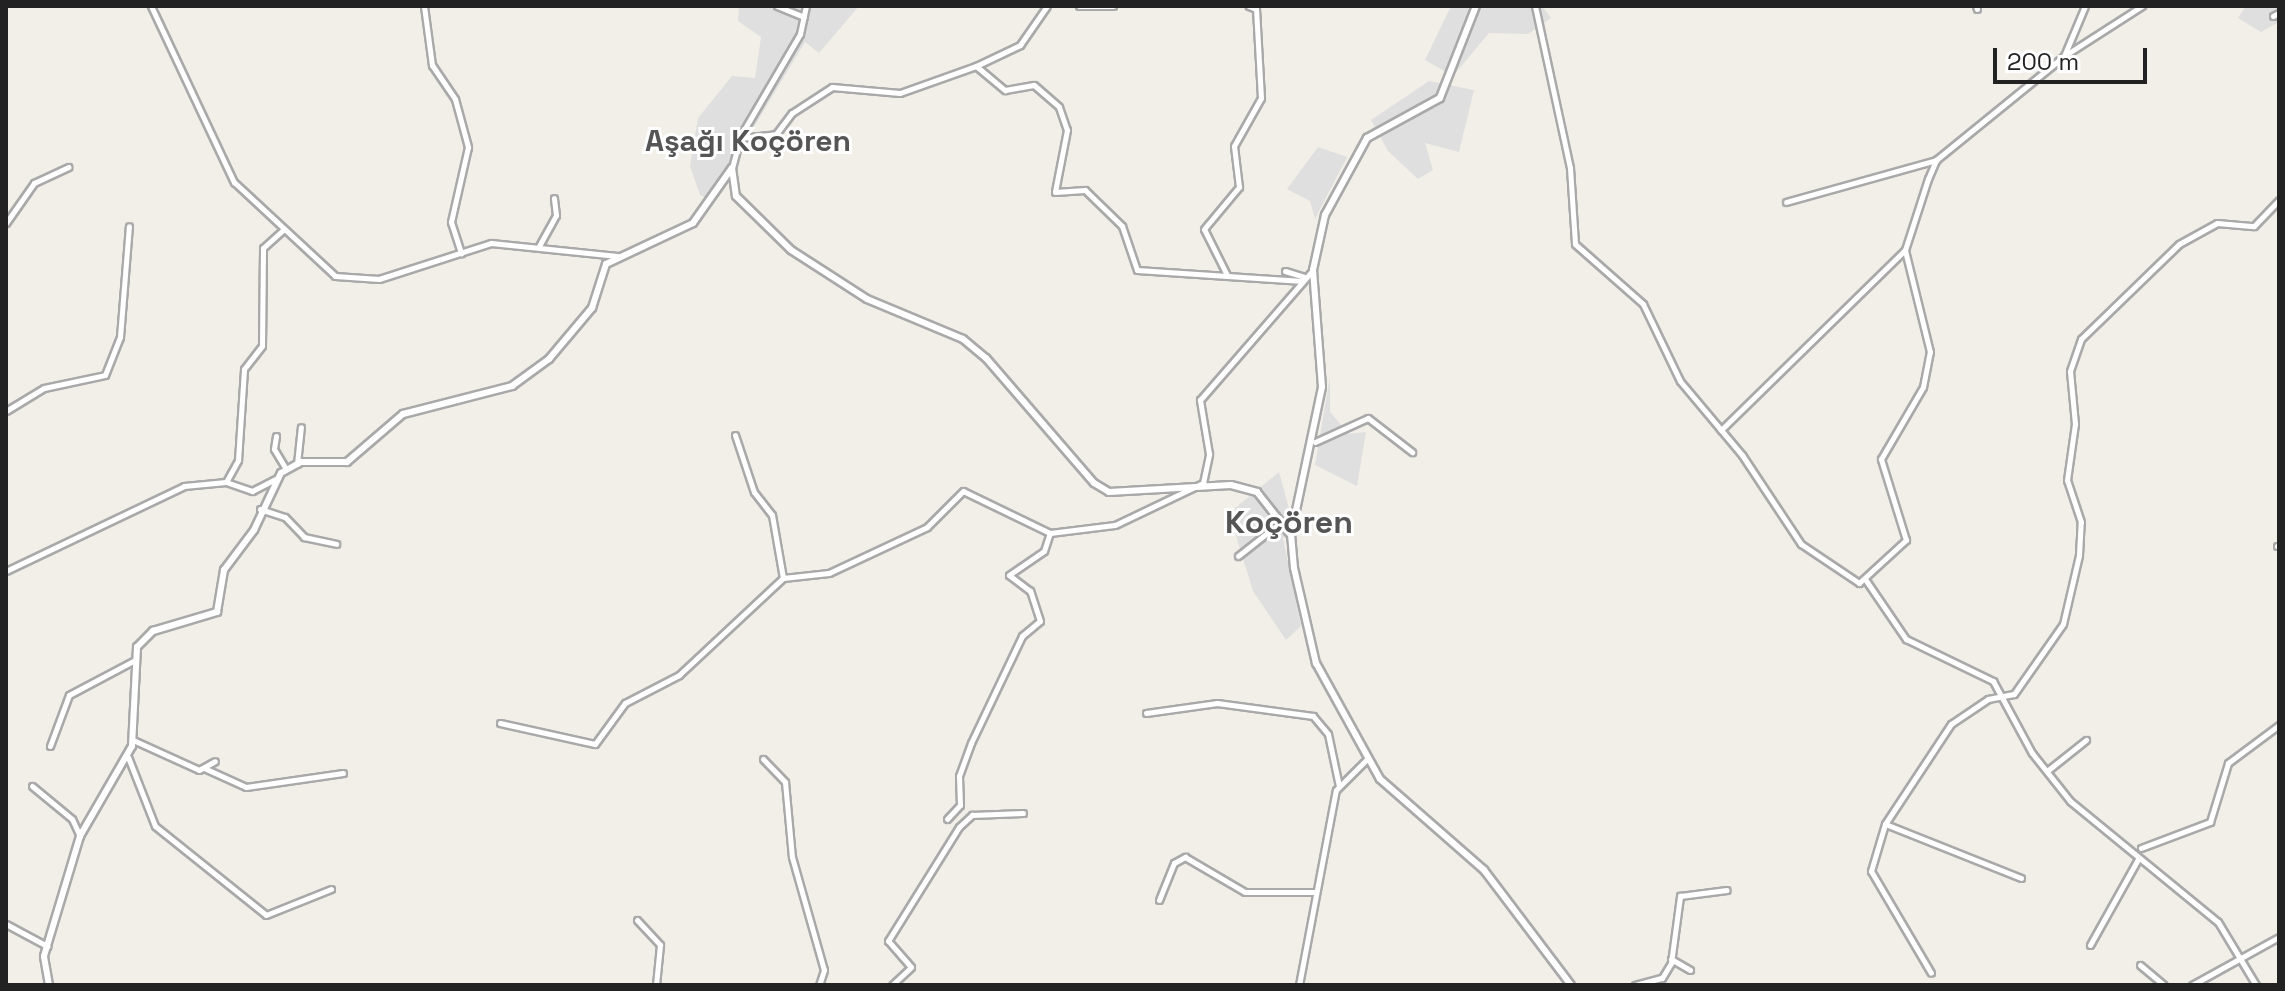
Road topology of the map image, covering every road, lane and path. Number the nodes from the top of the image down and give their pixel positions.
1 (151, 6) edge
2 (424, 6) edge
3 (777, 6) edge
4 (806, 6) edge
5 (1047, 6) edge
6 (1079, 6) edge
7 (1113, 6) edge
8 (1249, 6) edge
9 (1476, 6) edge
10 (1535, 6) edge
11 (2085, 6) edge
12 (2142, 6) edge
13 (804, 17) junction
14 (2064, 56) junction
15 (976, 66) junction
16 (740, 138) junction
17 (1936, 160) junction
18 (68, 167) dead end
19 (732, 168) junction
20 (554, 198) dead end
21 (2279, 200) edge
22 (1786, 202) dead end
23 (6, 223) edge
24 (129, 226) dead end
25 (284, 229) junction
26 (539, 246) junction
27 (1905, 250) junction
28 (461, 253) junction
29 (617, 256) junction
30 (1313, 270) junction
31 (1285, 271) dead end
32 (1227, 276) junction
33 (1304, 279) junction
34 (6, 411) edge
35 (301, 427) dead end
36 (1721, 430) junction
37 (735, 435) dead end
38 (276, 436) dead end
39 (1315, 442) junction
40 (1412, 452) dead end
41 (297, 464) junction
42 (286, 469) junction
43 (277, 478) junction
44 (226, 482) junction
45 (1203, 483) junction
46 (260, 509) junction
47 (1282, 521) junction
48 (1050, 533) junction
49 (1291, 534) junction
50 (336, 544) dead end
51 (1238, 556) dead end
52 (6, 571) edge
53 (783, 578) junction
54 (1865, 579) junction
55 (135, 660) junction
56 (2000, 697) junction
57 (1146, 713) dead end
58 (500, 723) dead end
59 (2279, 725) edge
60 (133, 739) junction
61 (2086, 740) dead end
62 (50, 746) dead end
63 (128, 757) junction
64 (1368, 758) junction
65 (763, 759) dead end
66 (215, 761) dead end
67 (204, 768) junction
68 (2047, 771) junction
69 (343, 773) dead end
70 (32, 786) dead end
71 (1339, 786) junction
72 (1023, 813) dead end
73 (947, 819) dead end
74 (1885, 824) junction
75 (80, 836) junction
76 (2141, 848) dead end
77 (2138, 859) junction
78 (2021, 878) dead end
79 (331, 889) dead end
80 (1727, 890) dead end
81 (1316, 892) junction
82 (1159, 900) dead end
83 (637, 920) dead end
84 (6, 924) edge
85 (2279, 937) edge
86 (2090, 945) dead end
87 (47, 946) junction
88 (2237, 954) junction
89 (1671, 959) junction
90 (2140, 965) dead end
91 (1690, 970) dead end
92 (1931, 973) dead end
93 (1647, 982) junction
94 (49, 985) edge
95 (656, 985) edge
96 (819, 985) edge
97 (892, 985) edge
98 (1299, 985) edge
99 (1571, 985) edge
100 (1635, 985) edge
101 (1656, 985) edge
102 (2164, 985) edge
103 (2192, 985) edge
104 (2256, 985) edge

1 - 25 street
2 - 28 street
3 - 13 street
4 - 13 street
5 - 15 street
6 - 7 street
8 - 32 street
9 - 30 street
10 - 36 street
11 - 14 street
12 - 14 street
13 - 16 street
14 - 17 street
15 - 16 street
15 - 32 street
16 - 19 street
17 - 22 street
17 - 27 street
18 - 23 street
19 - 29 street
19 - 45 street
20 - 26 street
21 - 56 street
24 - 34 street
25 - 28 street
25 - 44 street
26 - 28 street
26 - 29 street
27 - 36 street
27 - 54 street
29 - 41 street
30 - 33 street
30 - 39 street
31 - 33 street
32 - 33 street
33 - 45 street
35 - 41 street
36 - 54 street
37 - 53 street
38 - 42 street
39 - 40 street
39 - 49 street
41 - 42 street
42 - 43 street
43 - 44 street
43 - 46 street
44 - 52 street
45 - 47 street
45 - 48 street
46 - 50 street
46 - 55 street
47 - 49 street
47 - 51 street
48 - 53 street
48 - 73 street
49 - 64 street
53 - 58 street
54 - 56 street
55 - 60 street
55 - 62 street
56 - 68 street
56 - 74 street
57 - 71 street
59 - 76 street
60 - 63 street
60 - 67 street
61 - 68 street
63 - 75 street
63 - 79 street
64 - 71 street
64 - 99 street
65 - 96 street
66 - 67 street
67 - 69 street
68 - 77 street
70 - 75 street
71 - 81 street
72 - 97 street
74 - 78 street
74 - 92 street
75 - 87 street
77 - 86 street
77 - 88 street
80 - 89 street
81 - 82 street
81 - 98 street
83 - 95 street
84 - 87 street
85 - 88 street
87 - 94 street
88 - 103 street
88 - 104 street
89 - 91 street
89 - 93 street
90 - 102 street
93 - 100 street
93 - 101 street

